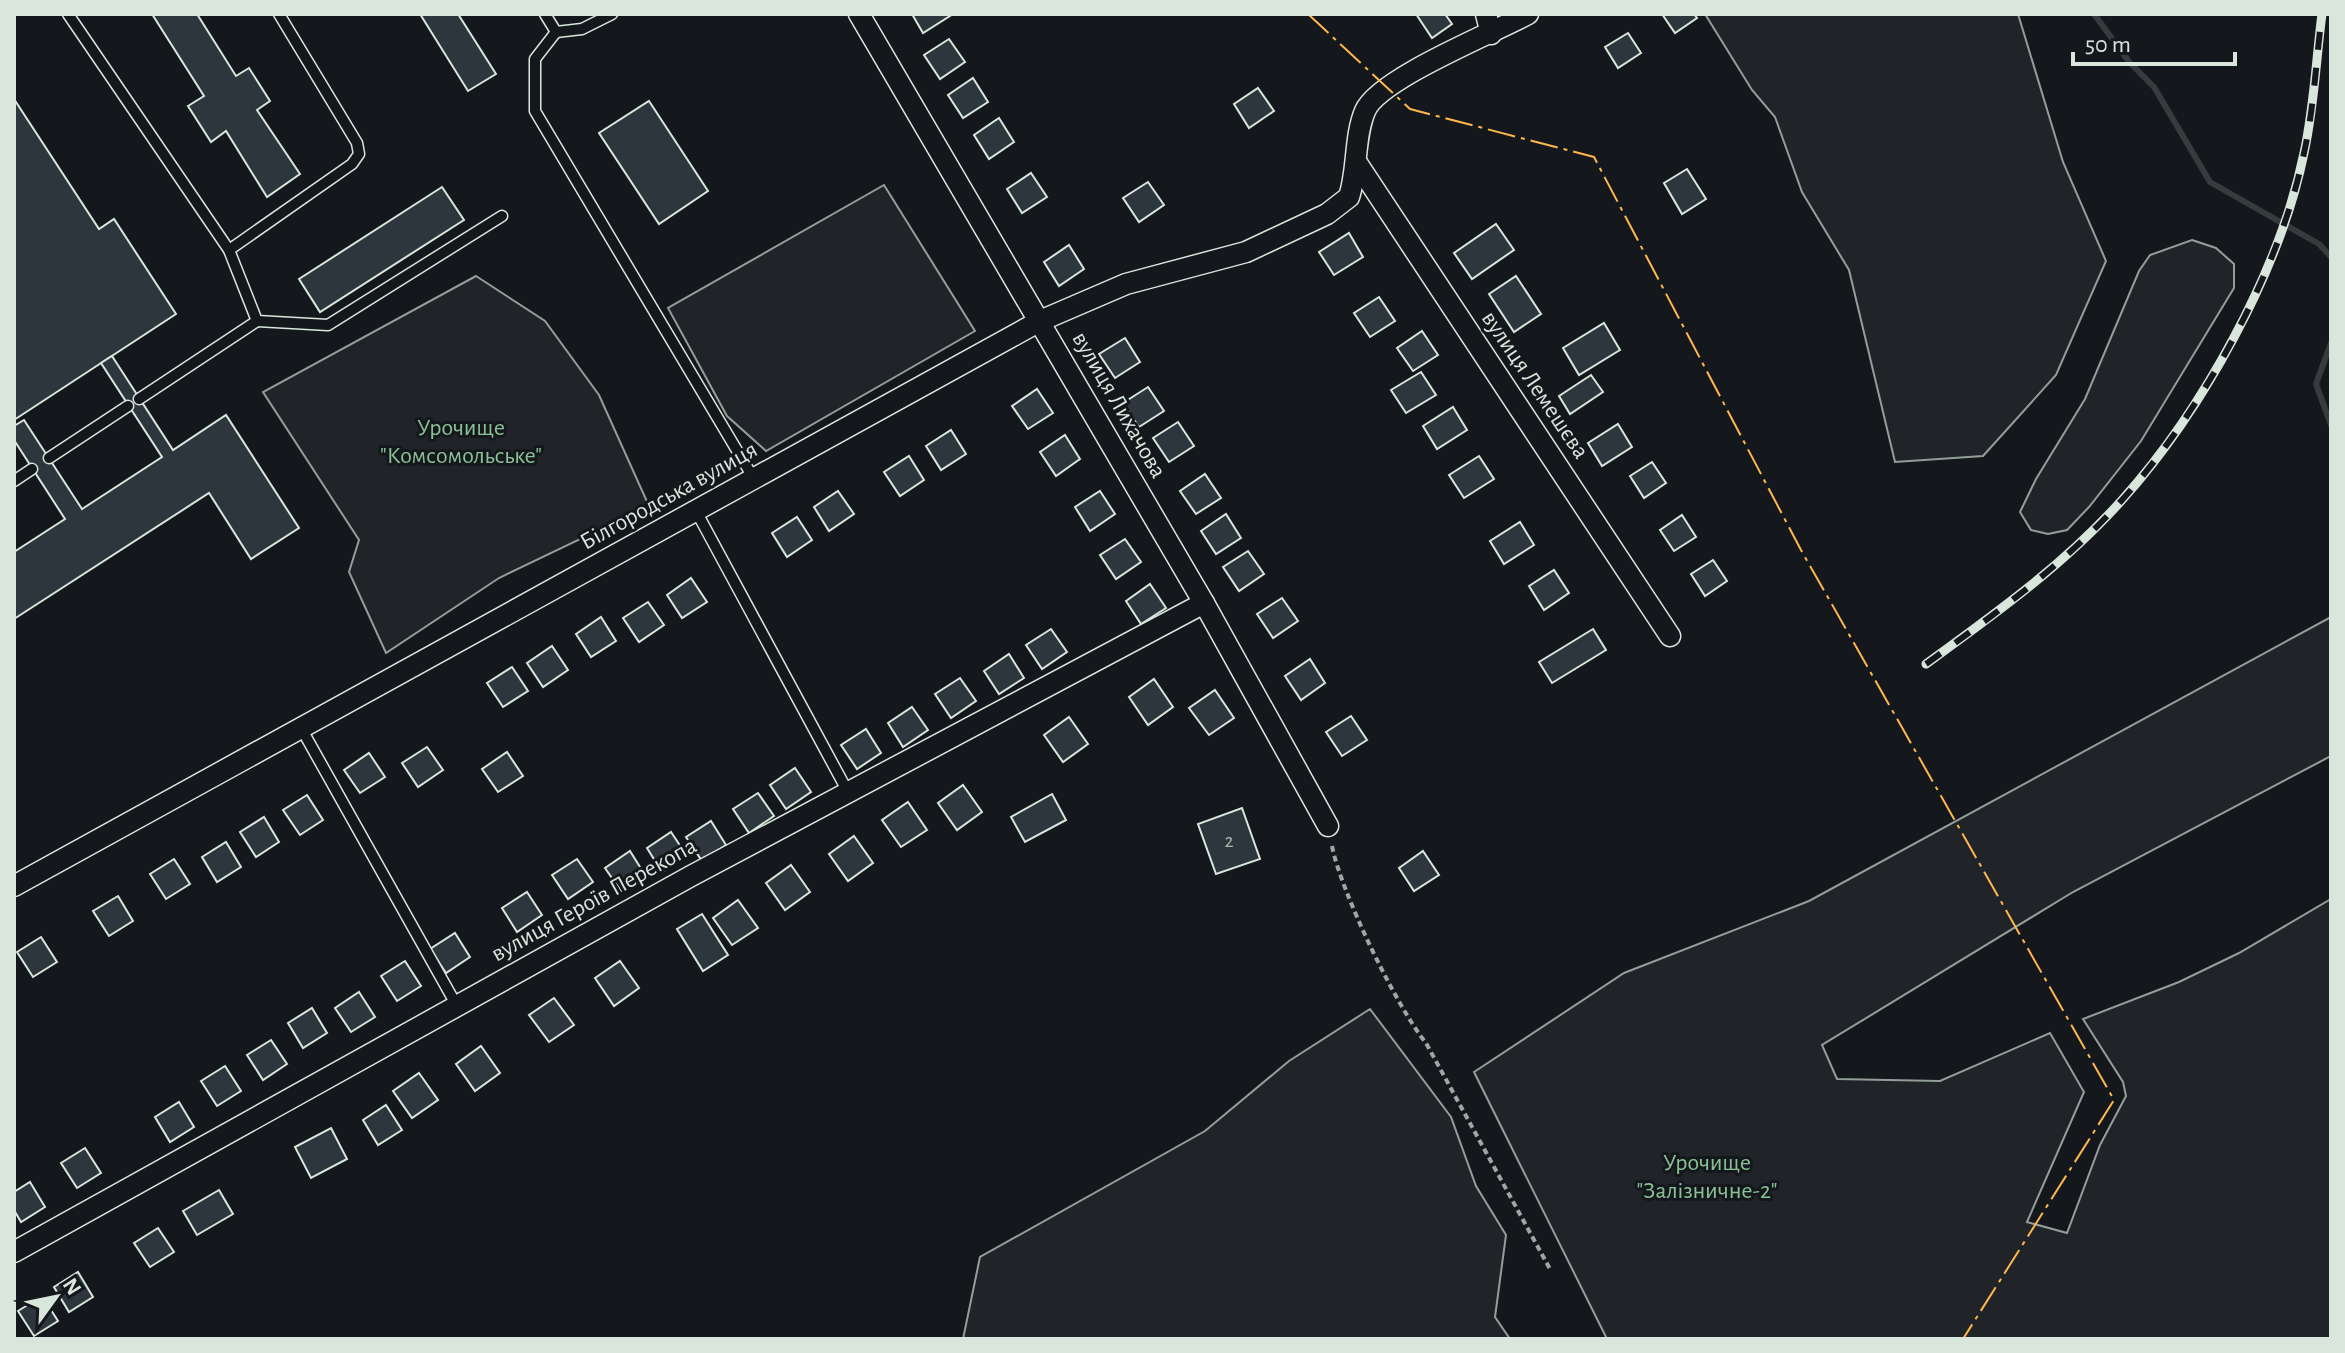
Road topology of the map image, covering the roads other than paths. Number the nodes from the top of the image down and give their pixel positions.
1 (68, 14) edge
2 (279, 14) edge
3 (545, 14) edge
4 (612, 14) edge
5 (859, 14) edge
6 (1528, 14) edge
7 (1488, 24) edge
8 (556, 32) junction
9 (1356, 172) junction
10 (502, 216) dead end
11 (229, 250) junction
12 (257, 321) junction
13 (1040, 321) junction
14 (139, 399) dead end
15 (128, 406) dead end
16 (49, 458) dead end
17 (32, 469) dead end
18 (754, 479) junction
19 (14, 481) edge
20 (696, 511) junction
21 (1204, 603) junction
22 (1670, 636) dead end
23 (301, 728) junction
24 (848, 792) junction
25 (1328, 826) road end
26 (14, 886) edge
27 (457, 1006) junction
28 (14, 1252) edge

1 - 11 lane
2 - 11 lane
3 - 8 lane
4 - 8 lane
5 - 13 street, вулиця Лихачова
6 - 7 street
7 - 9 street
8 - 18 lane
9 - 13 street, Білгородська вулиця
9 - 22 street, вулиця Лемешєва
10 - 12 lane
11 - 12 lane
12 - 14 lane
13 - 18 street, Білгородська вулиця
13 - 21 street, вулиця Лихачова
15 - 16 lane
17 - 19 lane
18 - 20 street, Білгородська вулиця
20 - 23 street, Білгородська вулиця
20 - 24 lane
21 - 24 street, вулиця Героїв Перекопа
21 - 25 street, вулиця Лихачова
23 - 26 street, Білгородська вулиця
23 - 27 lane
24 - 27 street, вулиця Героїв Перекопа
27 - 28 street, вулиця Героїв Перекопа

